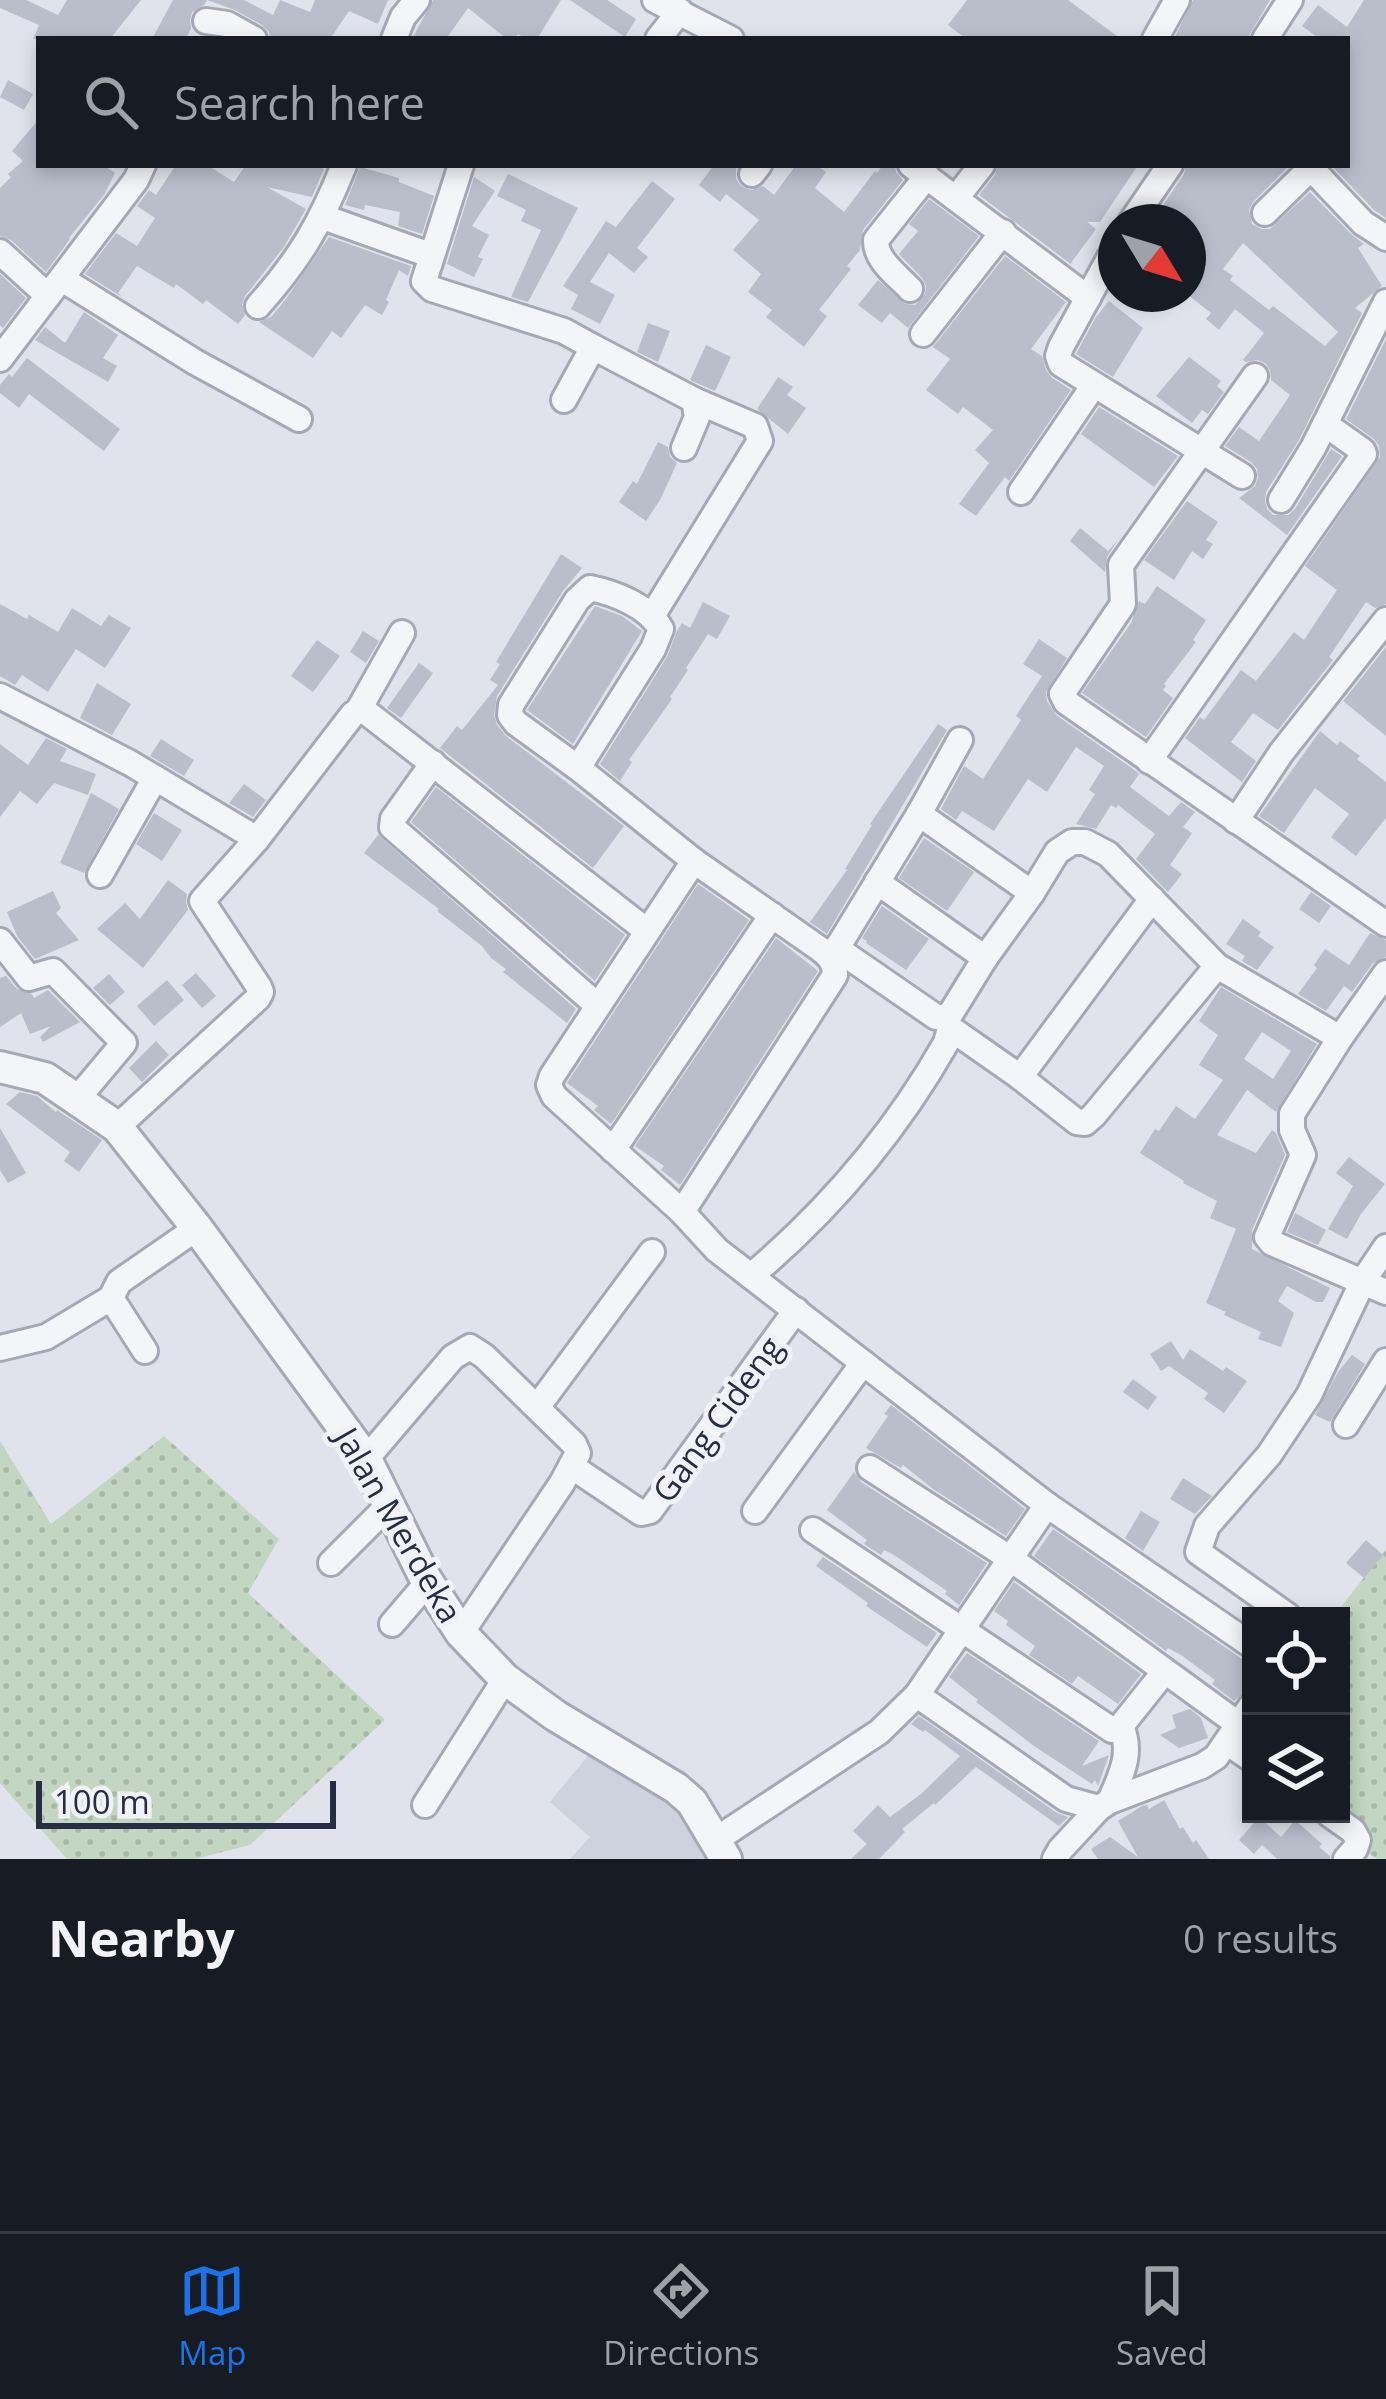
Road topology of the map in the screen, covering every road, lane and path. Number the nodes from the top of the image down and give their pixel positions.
1 (417, 0) edge
2 (655, 0) edge
3 (1178, 0) edge
4 (1290, 0) edge
5 (680, 10) junction
6 (205, 20) edge
7 (248, 36) edge
8 (395, 36) edge
9 (660, 36) edge
10 (726, 36) edge
11 (1157, 36) edge
12 (1267, 36) edge
13 (142, 168) edge
14 (343, 168) edge
15 (460, 168) edge
16 (980, 168) edge
17 (1168, 168) edge
18 (1309, 168) edge
19 (1311, 168) edge
20 (919, 171) edge
21 (956, 198) junction
22 (1144, 204) edge
23 (1265, 213) dead end
24 (323, 217) junction
25 (1003, 232) junction
26 (1386, 238) edge
27 (0, 252) edge
28 (430, 255) junction
29 (1098, 279) edge
30 (55, 288) junction
31 (910, 289) dead end
32 (1088, 298) junction
33 (1386, 302) edge
34 (258, 306) dead end
35 (923, 334) dead end
36 (593, 347) junction
37 (2, 349) edge
38 (1255, 376) dead end
39 (1094, 385) junction
40 (564, 400) dead end
41 (694, 400) junction
42 (299, 419) dead end
43 (1325, 424) junction
44 (683, 448) dead end
45 (1199, 451) junction
46 (1242, 476) dead end
47 (1021, 492) dead end
48 (1281, 500) dead end
49 (652, 616) junction
50 (1386, 620) edge
51 (402, 633) dead end
52 (0, 696) edge
53 (358, 711) junction
54 (959, 740) dead end
55 (1149, 761) junction
56 (433, 763) junction
57 (578, 768) junction
58 (155, 778) junction
59 (919, 814) junction
60 (1236, 821) junction
61 (256, 839) junction
62 (694, 860) junction
63 (100, 875) dead end
64 (877, 882) junction
65 (1032, 893) junction
66 (1152, 899) junction
67 (772, 915) junction
68 (1386, 924) edge
69 (647, 932) junction
70 (0, 941) edge
71 (833, 953) junction
72 (985, 958) junction
73 (1216, 966) junction
74 (1385, 977) edge
75 (597, 1005) junction
76 (948, 1023) junction
77 (1340, 1038) junction
78 (0, 1067) edge
79 (1020, 1077) junction
80 (76, 1099) junction
81 (117, 1127) junction
82 (613, 1150) junction
83 (682, 1211) junction
84 (197, 1228) junction
85 (1386, 1247) edge
86 (652, 1252) dead end
87 (751, 1276) junction
88 (1375, 1286) edge
89 (111, 1298) junction
90 (796, 1310) junction
91 (4, 1342) edge
92 (145, 1351) dead end
93 (1386, 1361) edge
94 (863, 1363) junction
95 (538, 1406) junction
96 (1346, 1425) dead end
97 (366, 1459) junction
98 (571, 1466) junction
99 (870, 1468) dead end
100 (389, 1505) junction
101 (1047, 1505) junction
102 (755, 1511) dead end
103 (812, 1530) dead end
104 (1011, 1559) junction
105 (331, 1563) dead end
106 (428, 1582) junction
107 (1275, 1607) edge
108 (392, 1624) dead end
109 (961, 1630) junction
110 (461, 1633) junction
111 (1242, 1639) edge
112 (1165, 1671) junction
113 (505, 1679) junction
114 (917, 1695) junction
115 (1239, 1724) edge
116 (1121, 1726) junction
117 (1105, 1804) junction
118 (425, 1805) dead end
119 (1341, 1823) edge
120 (720, 1850) edge
121 (1055, 1859) edge
122 (1346, 1859) edge

1 - 8 street
2 - 5 street
3 - 11 street
4 - 12 street
5 - 9 street
5 - 10 street
6 - 7 street
13 - 30 street
14 - 24 street
15 - 28 street
16 - 21 street
17 - 22 street
18 - 23 street
19 - 26 street
20 - 21 street
20 - 31 street
21 - 25 street
24 - 28 street
24 - 34 street
25 - 32 street
25 - 35 street
27 - 30 street
28 - 36 street
29 - 32 street
30 - 37 street
30 - 42 street
32 - 39 street
33 - 43 street
36 - 40 street
36 - 41 street
38 - 45 street
39 - 45 street
39 - 47 street
41 - 44 street
41 - 49 street
43 - 48 street
43 - 55 street
45 - 46 street
45 - 55 street
49 - 57 street
49 - 57 street
50 - 60 street
51 - 53 street
52 - 58 street
53 - 56 street
53 - 61 street
54 - 59 street
55 - 60 street
56 - 69 street
56 - 75 street
57 - 62 street
58 - 61 street
58 - 63 street
59 - 64 street
59 - 65 street
60 - 68 street
61 - 81 street
62 - 67 street
62 - 69 street
64 - 71 street
64 - 72 street
65 - 66 street
65 - 72 street
66 - 73 street
66 - 79 street
67 - 71 street
67 - 82 street
69 - 75 street
70 - 80 street
71 - 76 street
71 - 83 street
72 - 76 street
73 - 77 street
73 - 79 street
74 - 77 street
75 - 82 street
76 - 79 street
76 - 87 street
77 - 88 street
78 - 80 street, Jalan Merdeka
80 - 81 street, Jalan Merdeka
81 - 84 street, Jalan Merdeka
82 - 83 street
83 - 87 street
84 - 89 street
84 - 97 street, Jalan Merdeka
85 - 88 street
86 - 95 street
87 - 90 street
88 - 107 street
89 - 91 street
89 - 92 street
90 - 94 street
90 - 98 street, Gang Cideng
93 - 96 street
94 - 101 street
94 - 102 street
95 - 97 street
95 - 98 street
97 - 100 street, Jalan Merdeka
98 - 110 street
99 - 104 street
100 - 105 street
100 - 106 street, Jalan Merdeka
101 - 104 street
101 - 111 street
103 - 109 street
104 - 109 street
104 - 112 street
106 - 108 street
106 - 110 street, Jalan Merdeka
109 - 114 street
109 - 116 street
110 - 113 street, Jalan Merdeka
112 - 115 street
112 - 116 street
113 - 118 street
113 - 120 street, Jalan Merdeka
114 - 117 street
114 - 120 street
115 - 117 street
116 - 117 street
117 - 121 street
119 - 122 street

